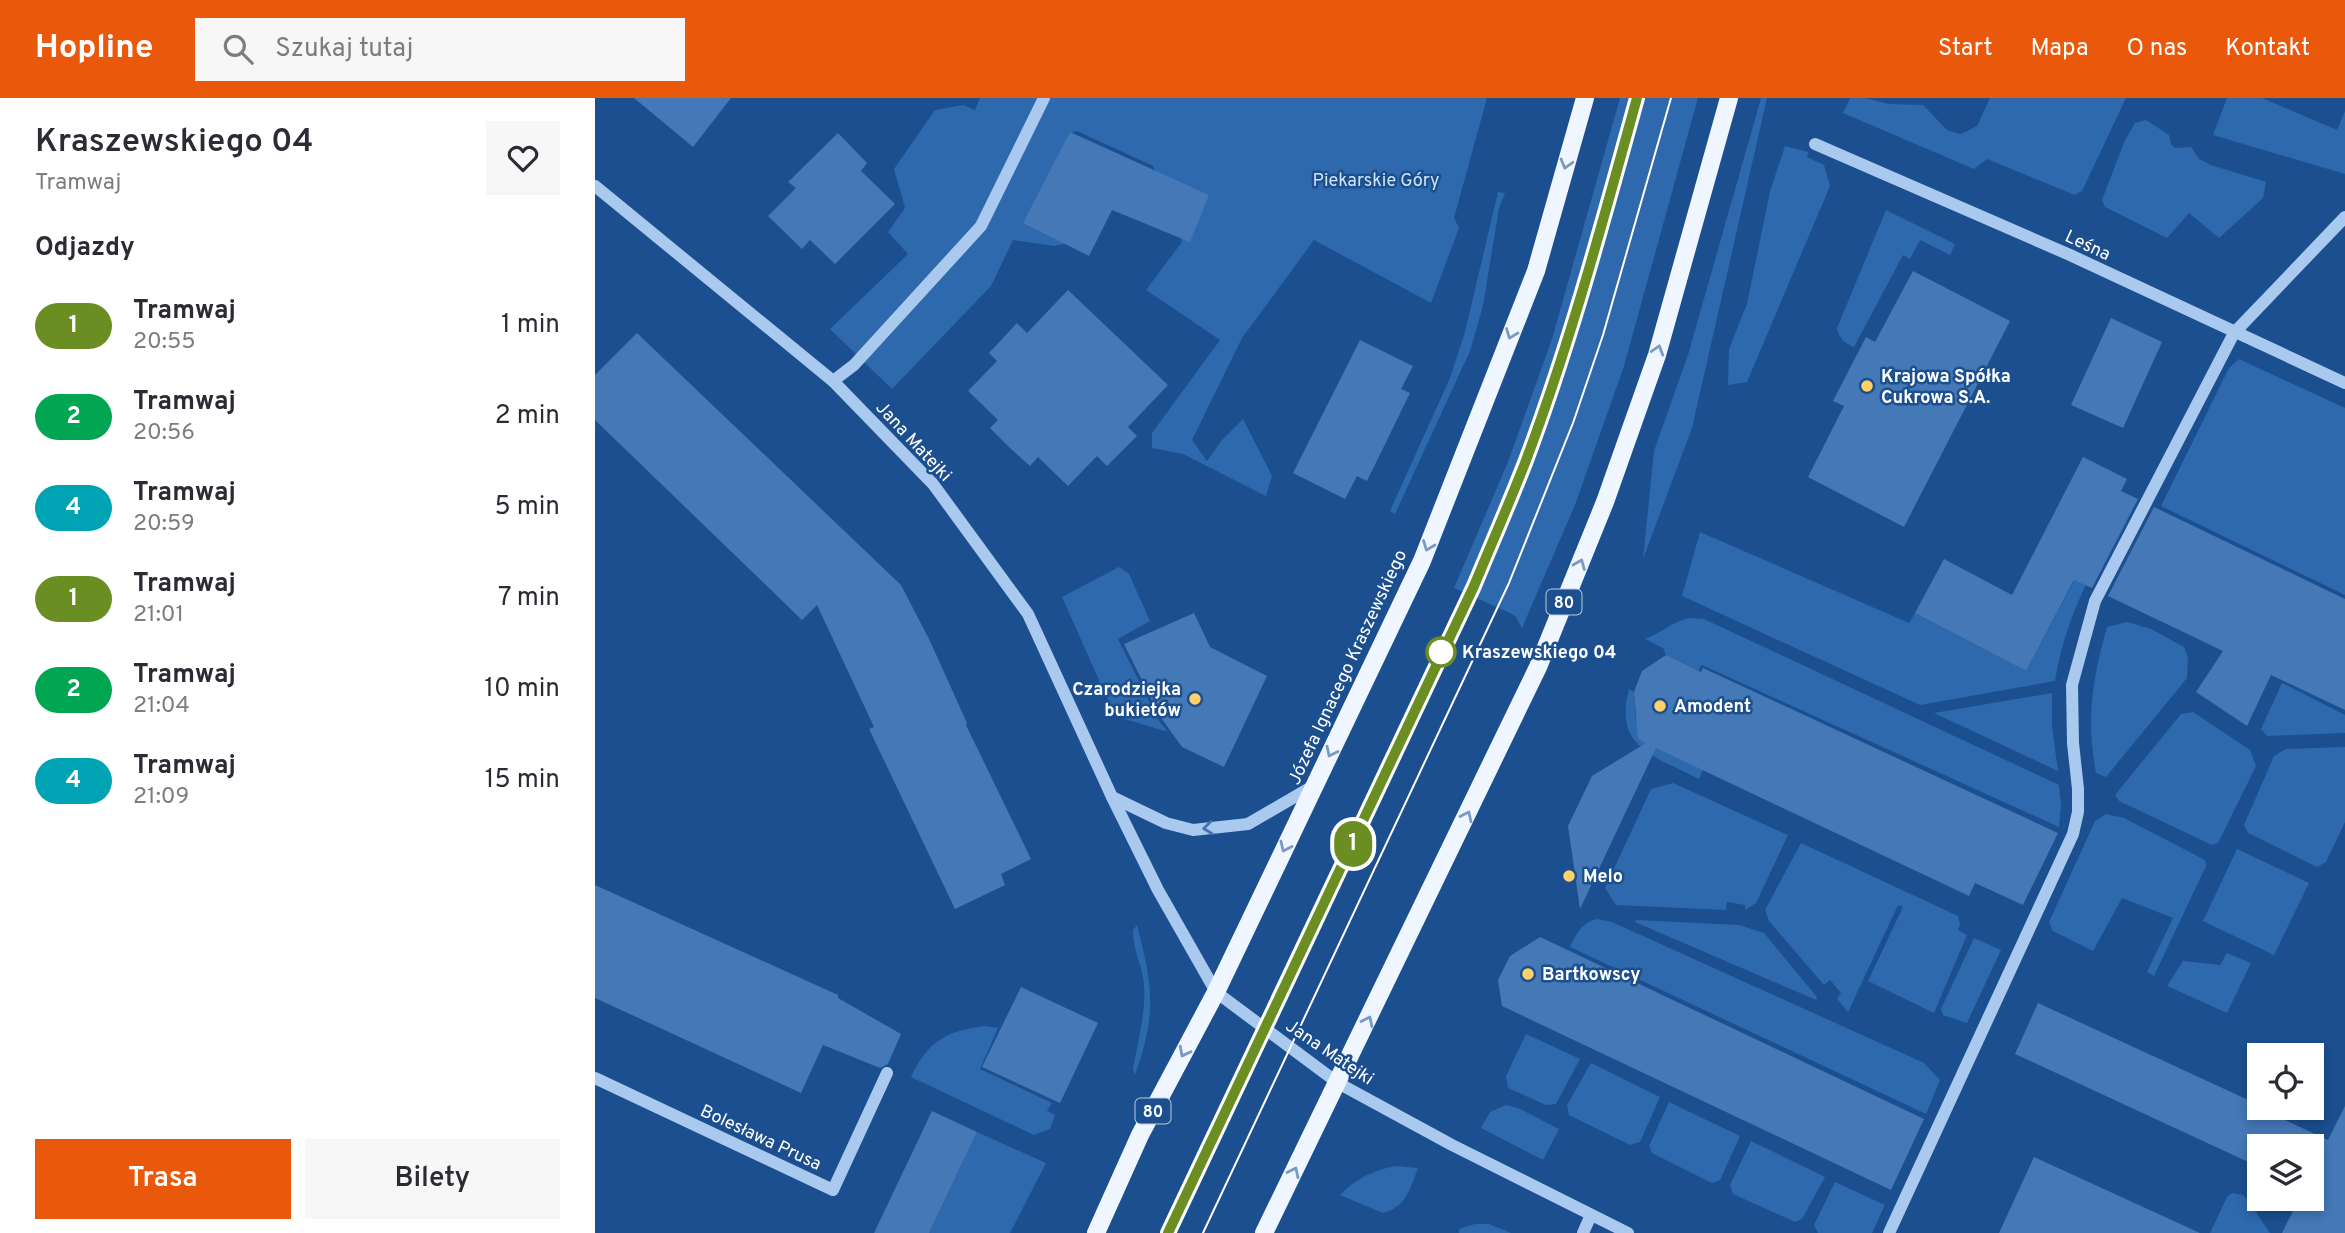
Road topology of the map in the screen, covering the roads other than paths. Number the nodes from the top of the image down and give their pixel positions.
1 (1044, 98) edge
2 (1585, 98) edge
3 (1729, 98) edge
4 (1815, 144) dead end
5 (595, 186) edge
6 (2345, 217) edge
7 (2234, 333) junction
8 (833, 381) junction
9 (2345, 383) edge
10 (1315, 785) junction
11 (1112, 797) junction
12 (1216, 992) junction
13 (887, 1073) dead end
14 (595, 1079) edge
15 (1338, 1083) junction
16 (1591, 1215) junction
17 (1096, 1233) edge
18 (1264, 1233) edge
19 (1583, 1233) edge
20 (1627, 1233) edge
21 (1889, 1233) edge

1 - 8 street
2 -> 10 main road, Józefa Ignacego Kraszewskiego / 80
15 -> 3 main road, 80
4 - 7 street, Leśna
5 - 8 street, Jana Matejki
6 - 7 street
7 - 9 street, Leśna
7 - 21 street
8 - 11 street, Jana Matejki
10 -> 11 street
10 -> 12 main road, Józefa Ignacego Kraszewskiego / 80
11 - 12 street, Jana Matejki
12 - 15 street, Jana Matejki
12 -> 17 main road, Józefa Ignacego Kraszewskiego / 80
13 - 14 street, Bolesława Prusa
15 - 16 street, Jana Matejki
18 -> 15 main road, 80
16 - 19 street
16 - 20 street, Jana Matejki

